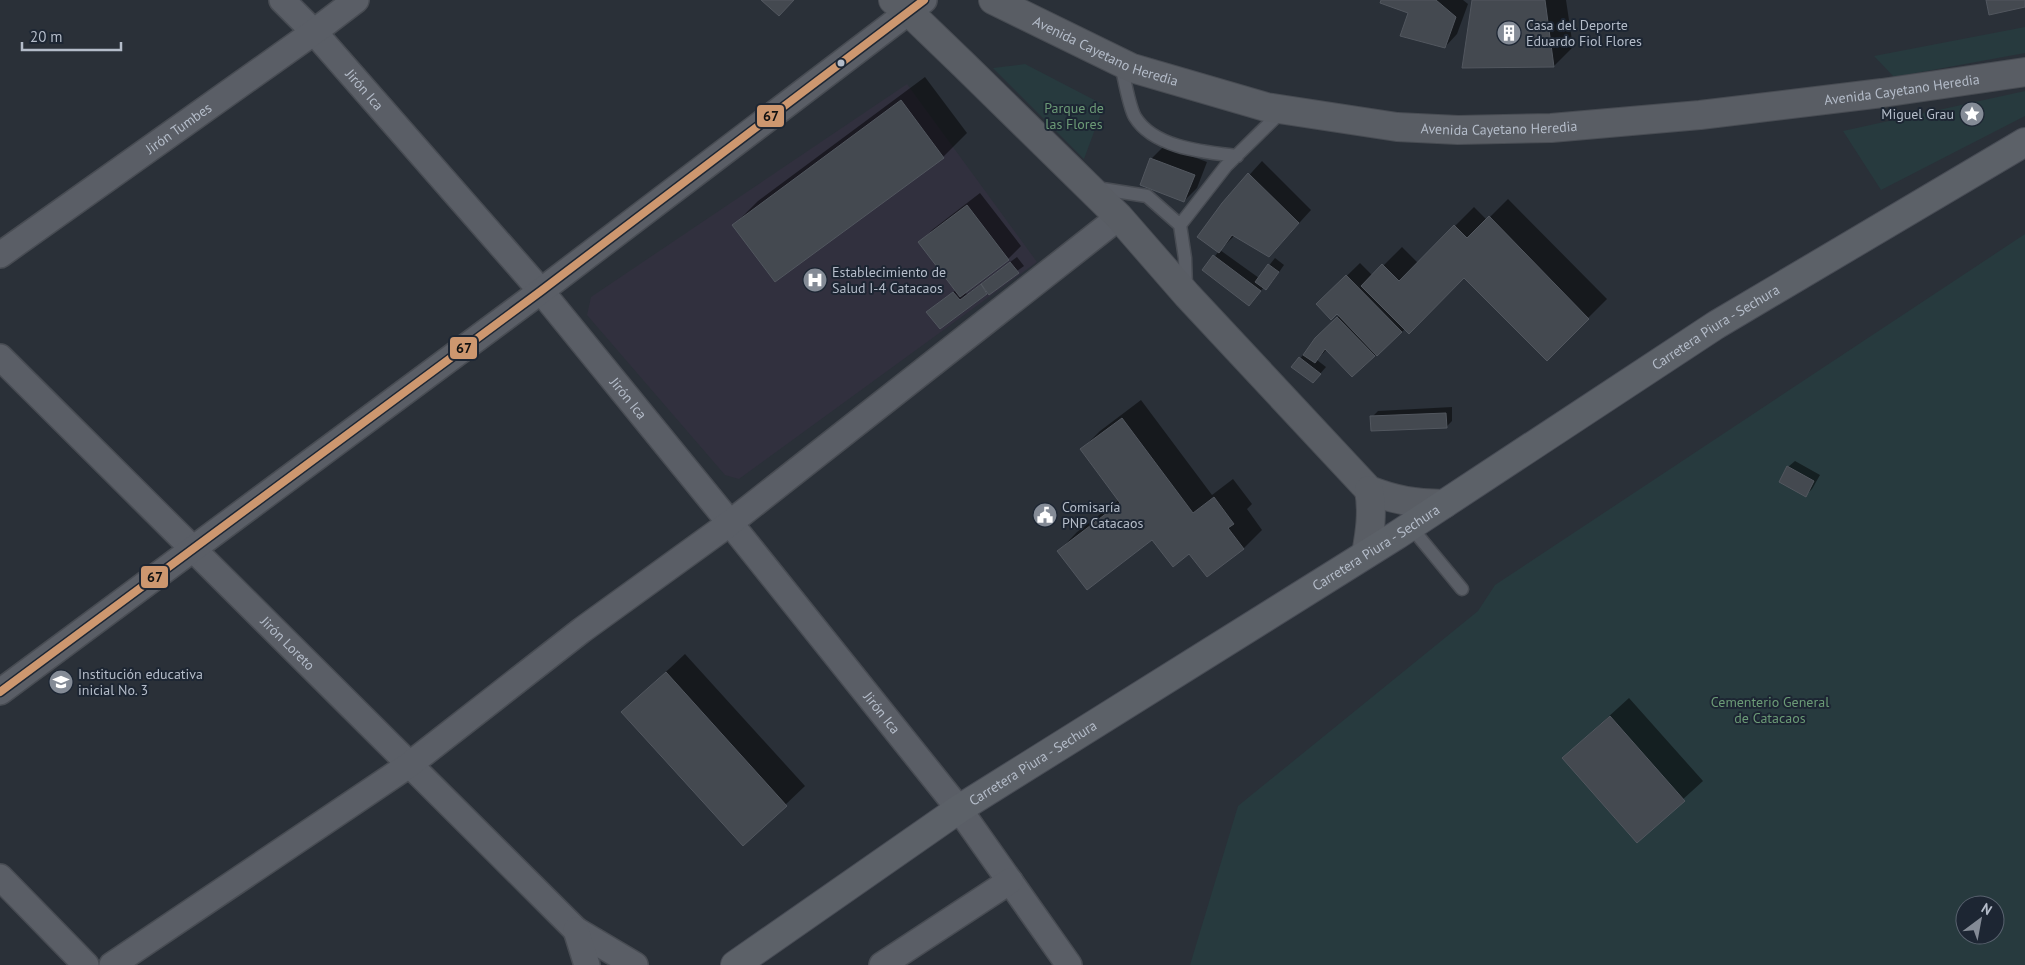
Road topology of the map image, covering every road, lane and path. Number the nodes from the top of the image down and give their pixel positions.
1 (282, 0) edge
2 (356, 0) edge
3 (993, 0) edge
4 (908, 4) edge
5 (314, 32) junction
6 (1120, 62) junction
7 (2025, 72) edge
8 (1284, 110) junction
9 (2025, 142) edge
10 (1237, 156) junction
11 (1088, 187) junction
12 (1119, 217) junction
13 (1180, 225) junction
14 (0, 255) edge
15 (541, 291) junction
16 (1187, 295) junction
17 (0, 357) edge
18 (1369, 490) junction
19 (1444, 504) junction
20 (730, 523) junction
21 (1410, 526) junction
22 (192, 548) junction
23 (1366, 554) junction
24 (1462, 589) dead end
25 (0, 692) edge
26 (409, 765) junction
27 (959, 809) junction
28 (0, 877) edge
29 (1010, 881) junction
30 (576, 930) junction
31 (86, 965) edge
32 (112, 965) edge
33 (587, 965) edge
34 (635, 965) edge
35 (735, 965) edge
36 (882, 965) edge
37 (1069, 965) edge

1 - 5 street, Jirón Ica
2 - 5 street, Jirón Tumbes
3 - 6 main road, Avenida Cayetano Heredia
4 - 11 main road
4 - 15 street
5 - 14 street, Jirón Tumbes
5 - 15 street, Jirón Ica
6 - 8 main road, Avenida Cayetano Heredia
6 - 10 lane
7 - 8 main road, Avenida Cayetano Heredia
8 - 10 lane
9 - 19 main road, Carretera Piura - Sechura
10 - 13 lane
11 - 12 main road
11 - 13 lane
12 - 16 main road
12 - 20 street
13 - 16 lane
15 - 20 street, Jirón Ica
15 - 22 street
16 - 18 main road
17 - 22 street, Jirón Loreto
18 - 19 main road
18 - 23 main road
19 - 21 main road, Carretera Piura - Sechura
20 - 26 street
20 - 27 street, Jirón Ica
21 - 23 main road, Carretera Piura - Sechura
21 - 24 lane
22 - 25 street
22 - 26 street, Jirón Loreto
23 - 27 main road, Carretera Piura - Sechura
26 - 30 street, Jirón Loreto
26 - 32 street
27 - 29 street, Jirón Ica
27 - 35 main road, Carretera Piura - Sechura
28 - 31 street
29 - 36 street
29 - 37 street, Jirón Ica
30 - 33 street, Jirón Loreto
30 - 34 street, Jirón Loreto

